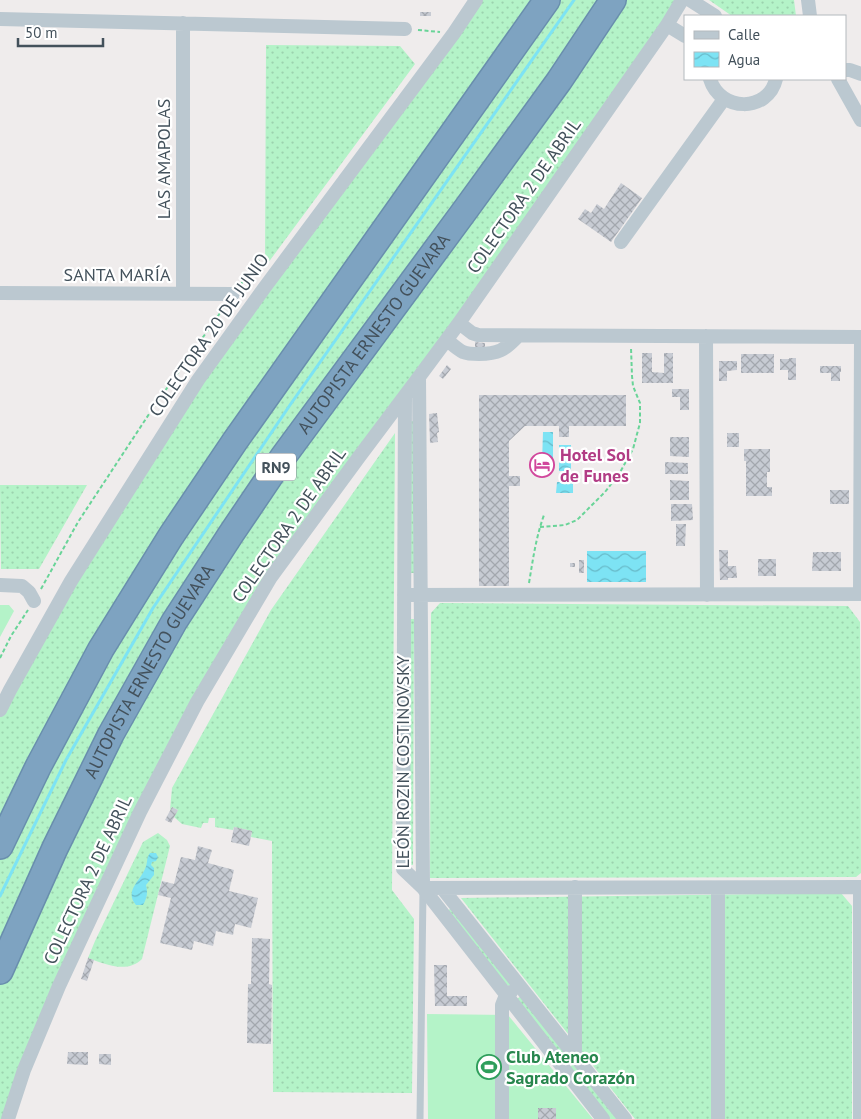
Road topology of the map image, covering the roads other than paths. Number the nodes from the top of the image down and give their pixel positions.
1 (476, 0) edge
2 (547, 0) edge
3 (613, 0) edge
4 (682, 0) edge
5 (690, 0) edge
6 (808, 0) edge
7 (713, 15) edge
8 (810, 15) edge
9 (0, 18) edge
10 (183, 23) junction
11 (666, 25) junction
12 (405, 29) road end
13 (684, 35) edge
14 (710, 80) edge
15 (776, 80) edge
16 (839, 80) edge
17 (724, 98) junction
18 (861, 120) edge
19 (622, 242) dead end
20 (0, 292) edge
21 (183, 294) junction
22 (233, 294) road end
23 (459, 323) junction
24 (518, 336) junction
25 (706, 336) junction
26 (447, 340) junction
27 (419, 377) junction
28 (405, 397) junction
29 (0, 586) edge
30 (404, 595) junction
31 (421, 595) junction
32 (707, 595) junction
33 (34, 602) road end
34 (0, 710) edge
35 (0, 846) edge
36 (423, 888) junction
37 (442, 888) junction
38 (575, 888) junction
39 (718, 888) junction
40 (0, 971) edge
41 (520, 986) junction
42 (506, 995) junction
43 (575, 1056) junction
44 (561, 1065) junction
45 (8, 1119) edge
46 (420, 1119) edge
47 (502, 1119) edge
48 (603, 1119) edge
49 (625, 1119) edge
50 (718, 1119) edge
51 (860, 1119) edge

1 - 34 street, COLECTORA 20 DE JUNIO
2 - 35 highway, RN9
3 - 40 highway, AUTOPISTA ERNESTO GUEVARA / RN9
4 - 11 street, COLECTORA 2 DE ABRIL
5 - 7 street
6 - 8 street
9 - 10 street
10 - 12 street
10 - 21 street, LAS AMAPOLAS
11 - 13 street
11 - 23 street, COLECTORA 2 DE ABRIL
14 - 17 street
15 - 17 street
16 - 18 street
17 - 19 street
20 - 21 street, SANTA MARÍA
21 - 22 street, SANTA MARÍA
23 - 24 street
23 - 26 street, COLECTORA 2 DE ABRIL
24 - 25 street
24 - 26 street
25 - 32 street
25 - 32 street
26 - 27 street, COLECTORA 2 DE ABRIL
27 - 28 street, COLECTORA 2 DE ABRIL
27 - 31 street, LEÓN ROZIN COSTINOVSKY
28 - 30 street, LEÓN ROZIN COSTINOVSKY
28 - 45 street, COLECTORA 2 DE ABRIL
29 - 33 street
30 - 31 street
30 - 36 street, LEÓN ROZIN COSTINOVSKY
31 - 32 street
31 - 36 street, LEÓN ROZIN COSTINOVSKY
36 - 37 street
36 - 42 street
36 - 46 lane
37 - 38 street
37 - 41 street
38 - 39 street
38 - 43 street
39 - 50 street
39 - 51 street
41 - 42 street
41 - 43 street
42 - 44 street
42 - 47 street
43 - 44 street
43 - 49 street
44 - 48 street

